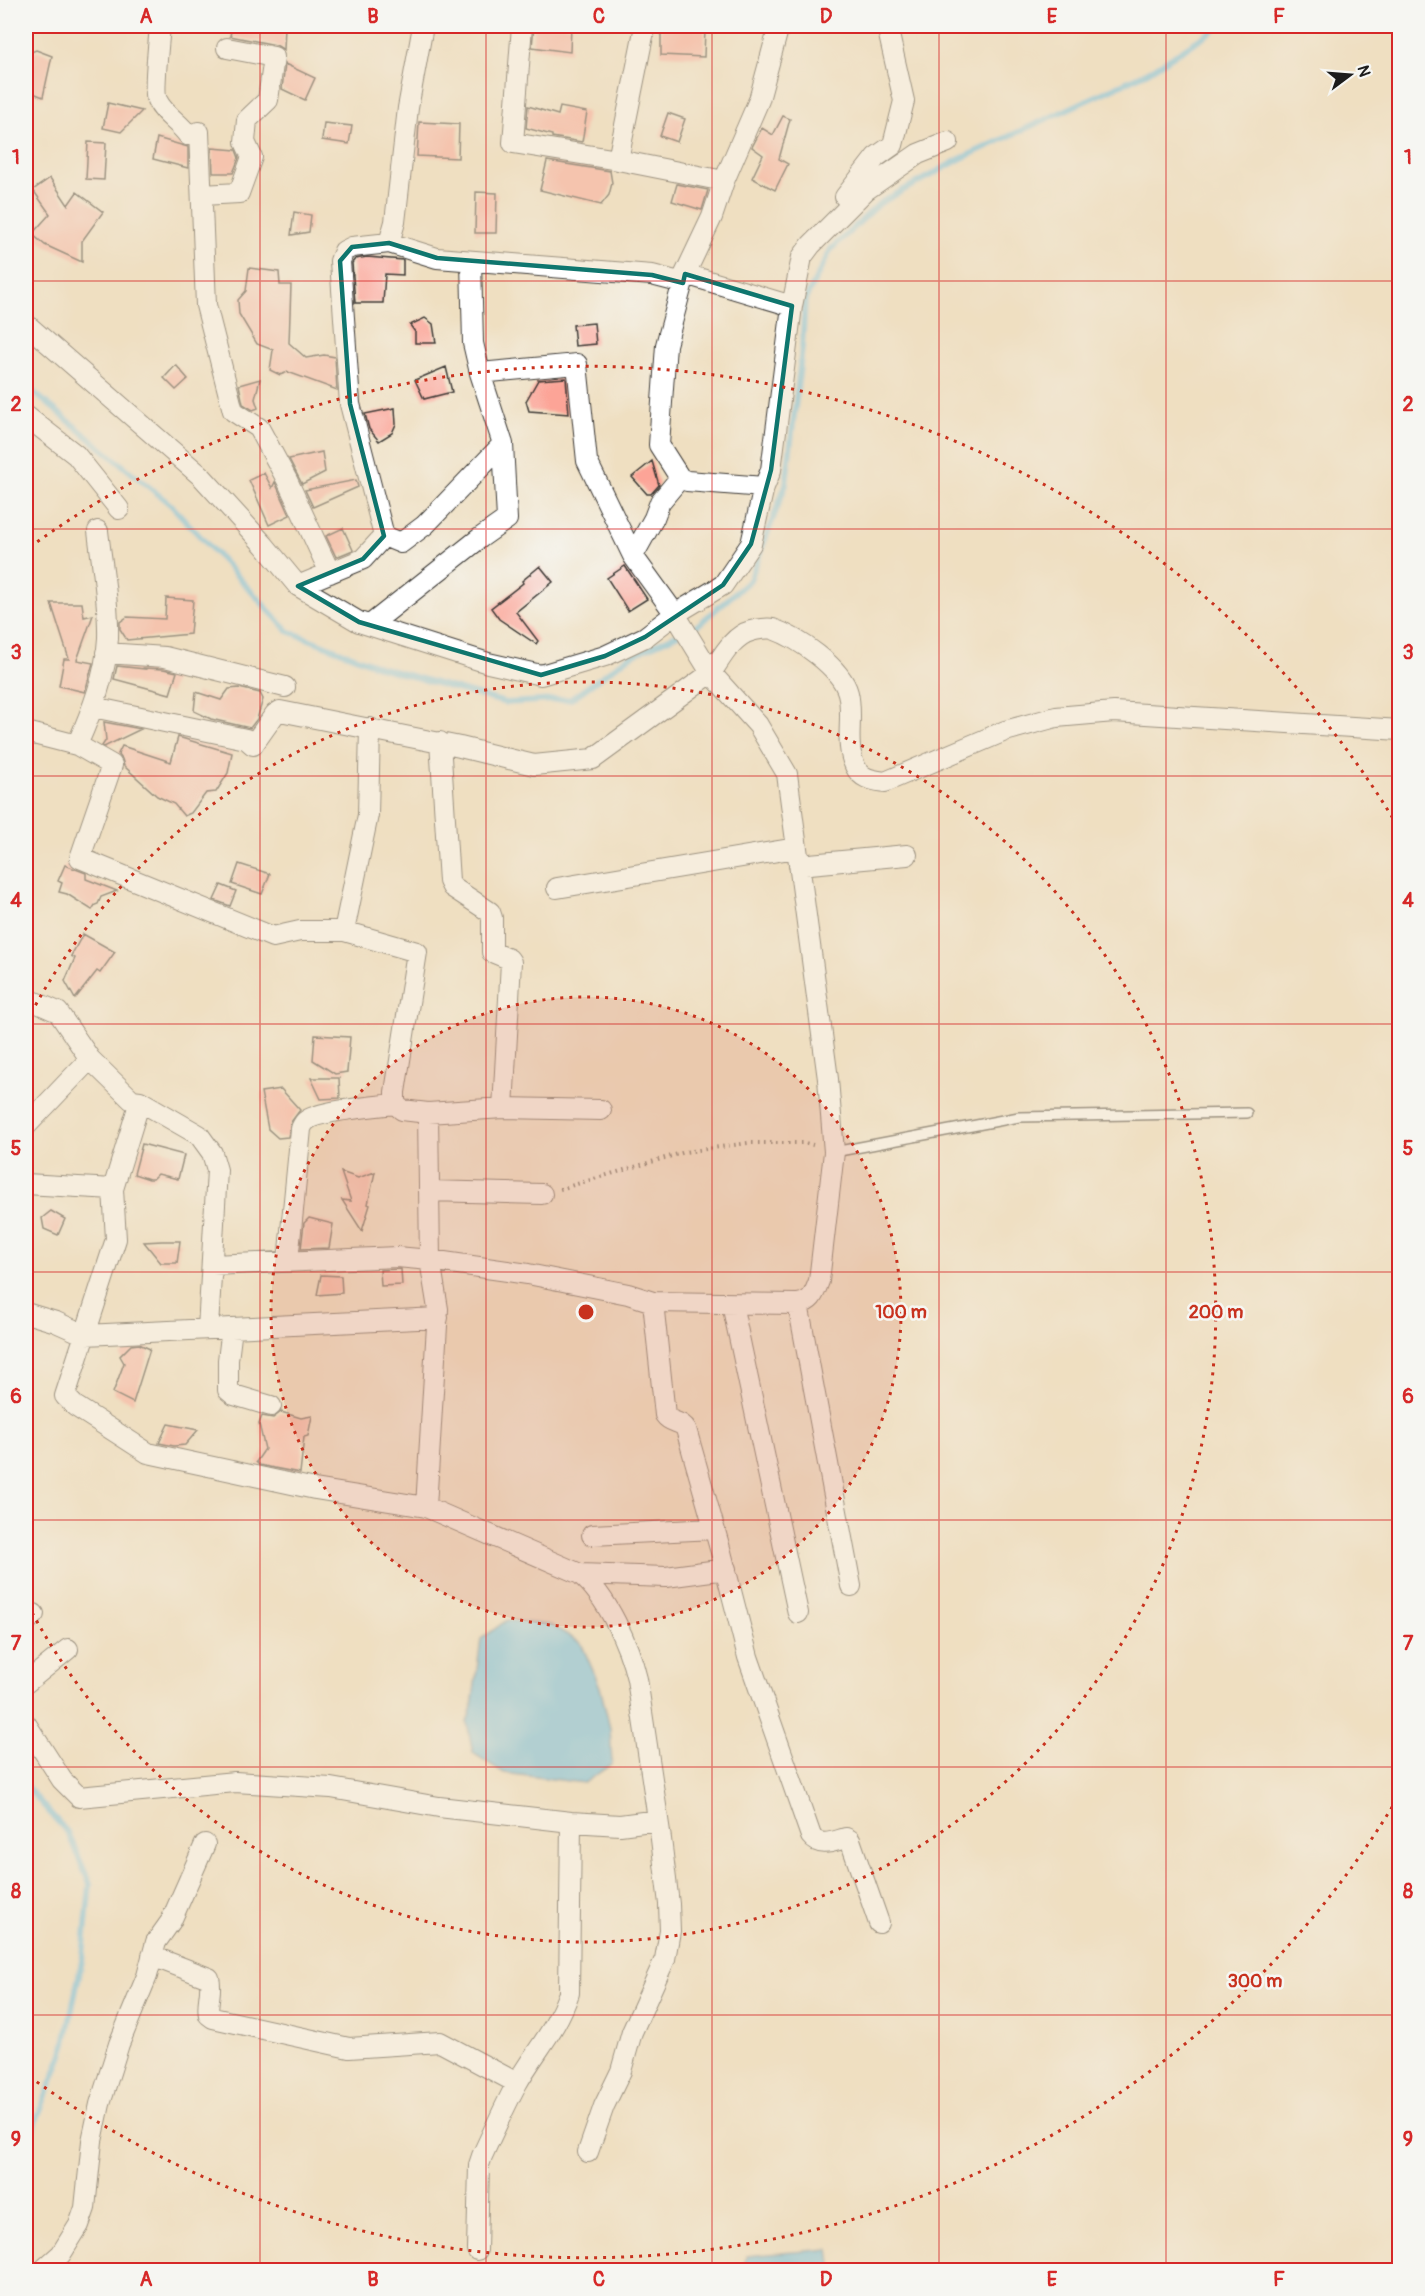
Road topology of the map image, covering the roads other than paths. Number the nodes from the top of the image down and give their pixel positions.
1 (160, 26) edge
2 (423, 26) edge
3 (522, 26) edge
4 (645, 26) edge
5 (779, 26) edge
6 (888, 26) edge
7 (227, 48) dead end
8 (948, 142) dead end
9 (618, 160) junction
10 (724, 181) junction
11 (202, 195) junction
12 (389, 243) junction
13 (797, 246) dead end
14 (471, 261) junction
15 (684, 279) junction
16 (792, 306) junction
17 (26, 324) edge
18 (480, 373) junction
19 (26, 416) edge
20 (503, 444) junction
21 (680, 478) junction
22 (764, 487) junction
23 (119, 509) dead end
24 (98, 531) dead end
25 (384, 536) junction
26 (633, 556) junction
27 (330, 573) junction
28 (298, 586) junction
29 (675, 614) junction
30 (370, 625) junction
31 (106, 653) junction
32 (711, 673) junction
33 (285, 687) dead end
34 (93, 707) junction
35 (370, 728) junction
36 (1400, 730) edge
37 (26, 732) edge
38 (440, 742) junction
39 (77, 745) junction
40 (907, 855) dead end
41 (798, 856) junction
42 (557, 888) dead end
43 (344, 931) junction
44 (26, 998) edge
45 (90, 1059) junction
46 (140, 1101) junction
47 (395, 1104) junction
48 (503, 1108) junction
49 (601, 1110) dead end
50 (429, 1113) junction
51 (1247, 1113) dead end
52 (26, 1126) edge
53 (834, 1152) junction
54 (26, 1184) edge
55 (113, 1189) junction
56 (429, 1191) junction
57 (542, 1194) road end
58 (430, 1260) junction
59 (288, 1261) junction
60 (212, 1265) junction
61 (653, 1302) junction
62 (732, 1304) junction
63 (798, 1304) junction
64 (26, 1313) edge
65 (438, 1318) junction
66 (232, 1328) junction
67 (208, 1329) junction
68 (85, 1335) junction
69 (271, 1406) dead end
70 (426, 1507) junction
71 (714, 1529) junction
72 (592, 1535) dead end
73 (726, 1569) junction
74 (580, 1574) junction
75 (851, 1586) dead end
76 (798, 1613) dead end
77 (68, 1649) dead end
78 (26, 1683) edge
79 (26, 1724) edge
80 (571, 1822) junction
81 (651, 1822) junction
82 (205, 1844) dead end
83 (879, 1923) dead end
84 (152, 1956) junction
85 (517, 2083) junction
86 (588, 2152) dead end
87 (477, 2250) dead end
88 (43, 2271) edge

1 - 11 street
2 - 12 street
3 - 9 street
4 - 9 street
5 - 10 street
6 - 13 street
7 - 11 street
8 - 16 street
9 - 10 street
10 - 15 street
11 - 27 street
12 - 14 street
12 - 25 street
14 - 15 street
14 - 18 street
15 - 16 street
15 - 21 street
16 - 22 street
17 - 28 street
18 - 20 street
18 - 26 street
19 - 23 street
20 - 25 street
20 - 30 street
21 - 22 street
21 - 26 street
22 - 29 street
24 - 31 street
25 - 27 street
26 - 29 street
27 - 28 street
28 - 30 street
29 - 30 street
29 - 32 street
31 - 33 street
31 - 34 street
32 - 36 street
32 - 38 street
32 - 41 street
34 - 35 street
34 - 39 street
35 - 38 street
35 - 43 street
37 - 39 street
38 - 48 street
39 - 43 street
40 - 41 street
41 - 42 street
41 - 53 street
43 - 47 street
44 - 45 street
45 - 46 street
45 - 52 street
46 - 55 street
46 - 60 street
47 - 50 street
47 - 59 street
48 - 49 street
48 - 50 street
50 - 56 street
51 - 53 lane
53 - 63 street
54 - 55 street
55 - 68 street
56 - 57 street
56 - 58 street
58 - 59 street
58 - 61 street
58 - 65 street
59 - 60 street
60 - 67 street
61 - 62 street
61 - 71 street
62 - 63 street
62 - 76 street
63 - 75 street
64 - 68 street
65 - 66 street
65 - 70 street
66 - 67 street
66 - 69 street
67 - 68 street
68 - 70 street
70 - 74 street
71 - 72 street
71 - 73 street
73 - 74 street
73 - 83 street
74 - 81 street
77 - 78 street
79 - 80 street
80 - 81 street
80 - 85 street
81 - 86 street
82 - 84 street
84 - 85 street
84 - 88 street
85 - 87 street

